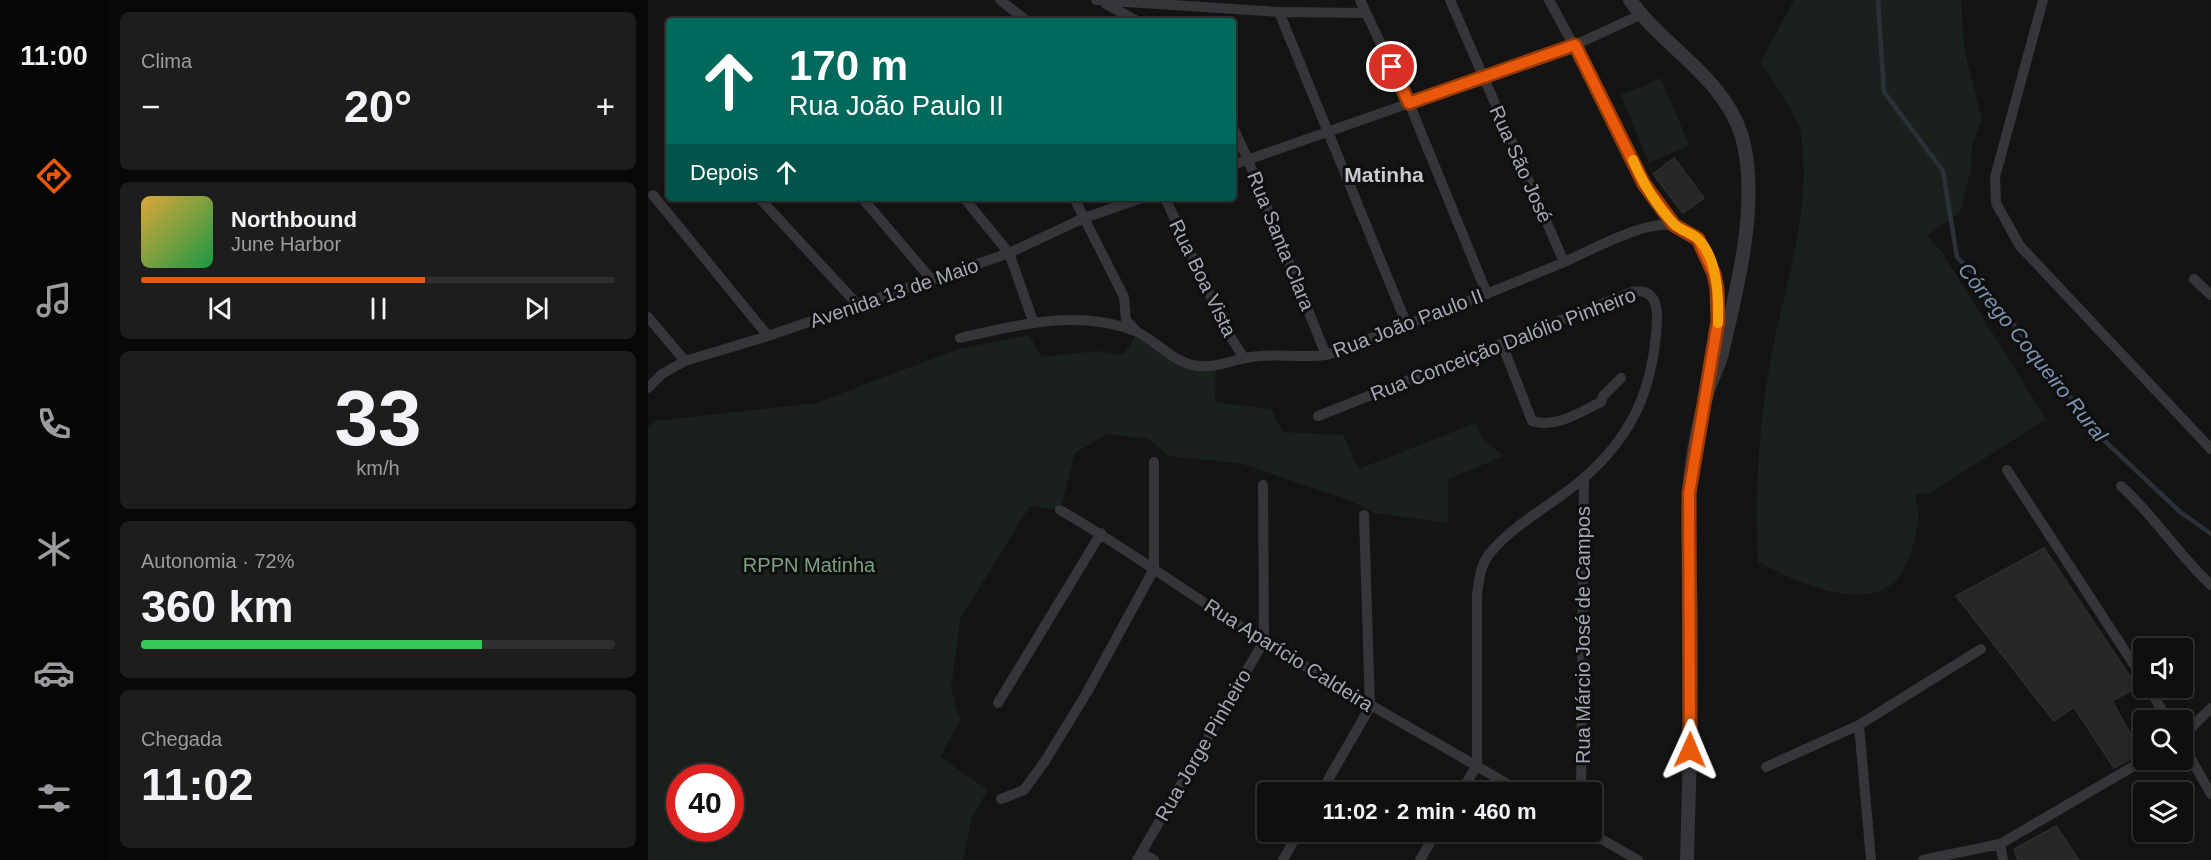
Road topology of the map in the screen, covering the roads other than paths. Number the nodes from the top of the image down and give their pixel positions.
1 (1000, 0) edge
2 (1360, 0) edge
3 (1450, 0) edge
4 (1549, 0) edge
5 (1630, 0) edge
6 (2043, 0) edge
7 (1098, 1) edge
8 (1279, 12) junction
9 (1366, 13) junction
10 (1640, 15) junction
11 (1024, 18) edge
12 (1131, 18) edge
13 (1575, 45) junction
14 (1483, 78) junction
15 (1409, 103) junction
16 (1330, 132) junction
17 (1236, 134) edge
18 (1248, 160) junction
19 (1236, 164) edge
20 (652, 195) dead end
21 (762, 201) dead end
22 (865, 201) edge
23 (966, 201) edge
24 (1076, 201) edge
25 (1133, 201) edge
26 (1166, 201) edge
27 (1084, 218) junction
28 (1674, 225) junction
29 (1009, 253) junction
30 (1564, 262) junction
31 (2194, 279) dead end
32 (932, 280) junction
33 (1487, 294) junction
34 (2211, 295) edge
35 (857, 304) junction
36 (648, 316) edge
37 (1033, 321) junction
38 (1407, 325) junction
39 (1138, 333) junction
40 (768, 336) junction
41 (960, 338) dead end
42 (1502, 344) junction
43 (1326, 355) junction
44 (1244, 357) junction
45 (685, 361) junction
46 (1621, 378) dead end
47 (648, 388) edge
48 (1708, 391) junction
49 (1318, 416) dead end
50 (2211, 449) edge
51 (1154, 462) dead end
52 (2007, 470) dead end
53 (1584, 478) junction
54 (1263, 485) dead end
55 (2121, 486) dead end
56 (1060, 510) dead end
57 (1364, 515) dead end
58 (1101, 533) junction
59 (1154, 569) junction
60 (2211, 585) edge
61 (1264, 641) junction
62 (1982, 649) dead end
63 (2133, 663) edge
64 (998, 703) dead end
65 (1370, 707) junction
66 (2211, 708) edge
67 (1859, 725) junction
68 (2193, 726) edge
69 (2193, 762) edge
70 (1477, 765) junction
71 (1766, 767) dead end
72 (2133, 767) edge
73 (1327, 782) edge
74 (1467, 782) edge
75 (1505, 782) edge
76 (1581, 782) edge
77 (2211, 794) edge
78 (1001, 799) dead end
79 (1602, 840) edge
80 (1293, 842) edge
81 (1431, 842) edge
82 (2000, 844) junction
83 (1139, 856) edge
84 (1154, 860) edge
85 (1282, 860) edge
86 (1420, 860) edge
87 (1638, 860) edge
88 (1687, 860) edge
89 (1871, 860) edge
90 (1923, 860) edge
91 (2003, 860) edge

1 - 11 street
2 - 9 street
3 - 14 street, Rua São José
4 - 13 street
5 - 10 street
6 - 50 street
7 - 8 street
7 - 12 street
8 - 9 street
8 - 16 street
9 - 15 street
10 - 13 street
10 - 48 street
13 - 14 street
13 - 28 street
14 - 15 street
14 - 30 street, Rua São José
15 - 16 street
15 - 33 street
16 - 18 street
16 - 38 street
17 - 18 street, Rua Santa Clara
18 - 19 street
18 - 43 street, Rua Santa Clara
20 - 40 street
21 - 35 street
22 - 32 street
23 - 29 street
24 - 27 street
25 - 27 street, Avenida 13 de Maio
26 - 44 street, Rua Boa Vista
27 - 29 street, Avenida 13 de Maio
27 - 39 street
28 - 30 street, Rua João Paulo II
28 - 48 street
29 - 32 street, Avenida 13 de Maio
29 - 37 street
30 - 33 street, Rua João Paulo II
31 - 34 street
32 - 35 street, Avenida 13 de Maio
33 - 38 street, Rua João Paulo II
35 - 40 street, Avenida 13 de Maio
36 - 45 street
37 - 39 street, Rua João Paulo II
37 - 41 street, Rua João Paulo II
38 - 43 street, Rua João Paulo II
39 - 44 street, Rua João Paulo II
40 - 45 street, Avenida 13 de Maio
42 - 46 street
42 - 49 street, Rua Conceição Dalólio Pinheiro
42 - 53 street, Rua Conceição Dalólio Pinheiro
43 - 44 street, Rua João Paulo II
45 - 47 street, Avenida 13 de Maio
48 - 88 street
51 - 59 street
52 - 63 street
53 - 70 street, Rua Conceição Dalólio Pinheiro
53 - 76 street, Rua Márcio José de Campos
54 - 61 street
55 - 60 street
56 - 58 street, Rua Aparício Caldeira
57 - 65 street
58 - 59 street, Rua Aparício Caldeira
58 - 64 street
59 - 61 street, Rua Aparício Caldeira
59 - 78 street
61 - 65 street, Rua Aparício Caldeira
61 - 83 street, Rua Jorge Pinheiro
62 - 67 street
65 - 70 street, Rua Aparício Caldeira
65 - 73 street
66 - 68 street
67 - 71 street
67 - 89 street
69 - 77 street
70 - 74 street
70 - 75 street, Rua Aparício Caldeira
72 - 82 street
79 - 87 street
80 - 85 street
81 - 86 street
82 - 90 street
82 - 91 street
83 - 84 street

